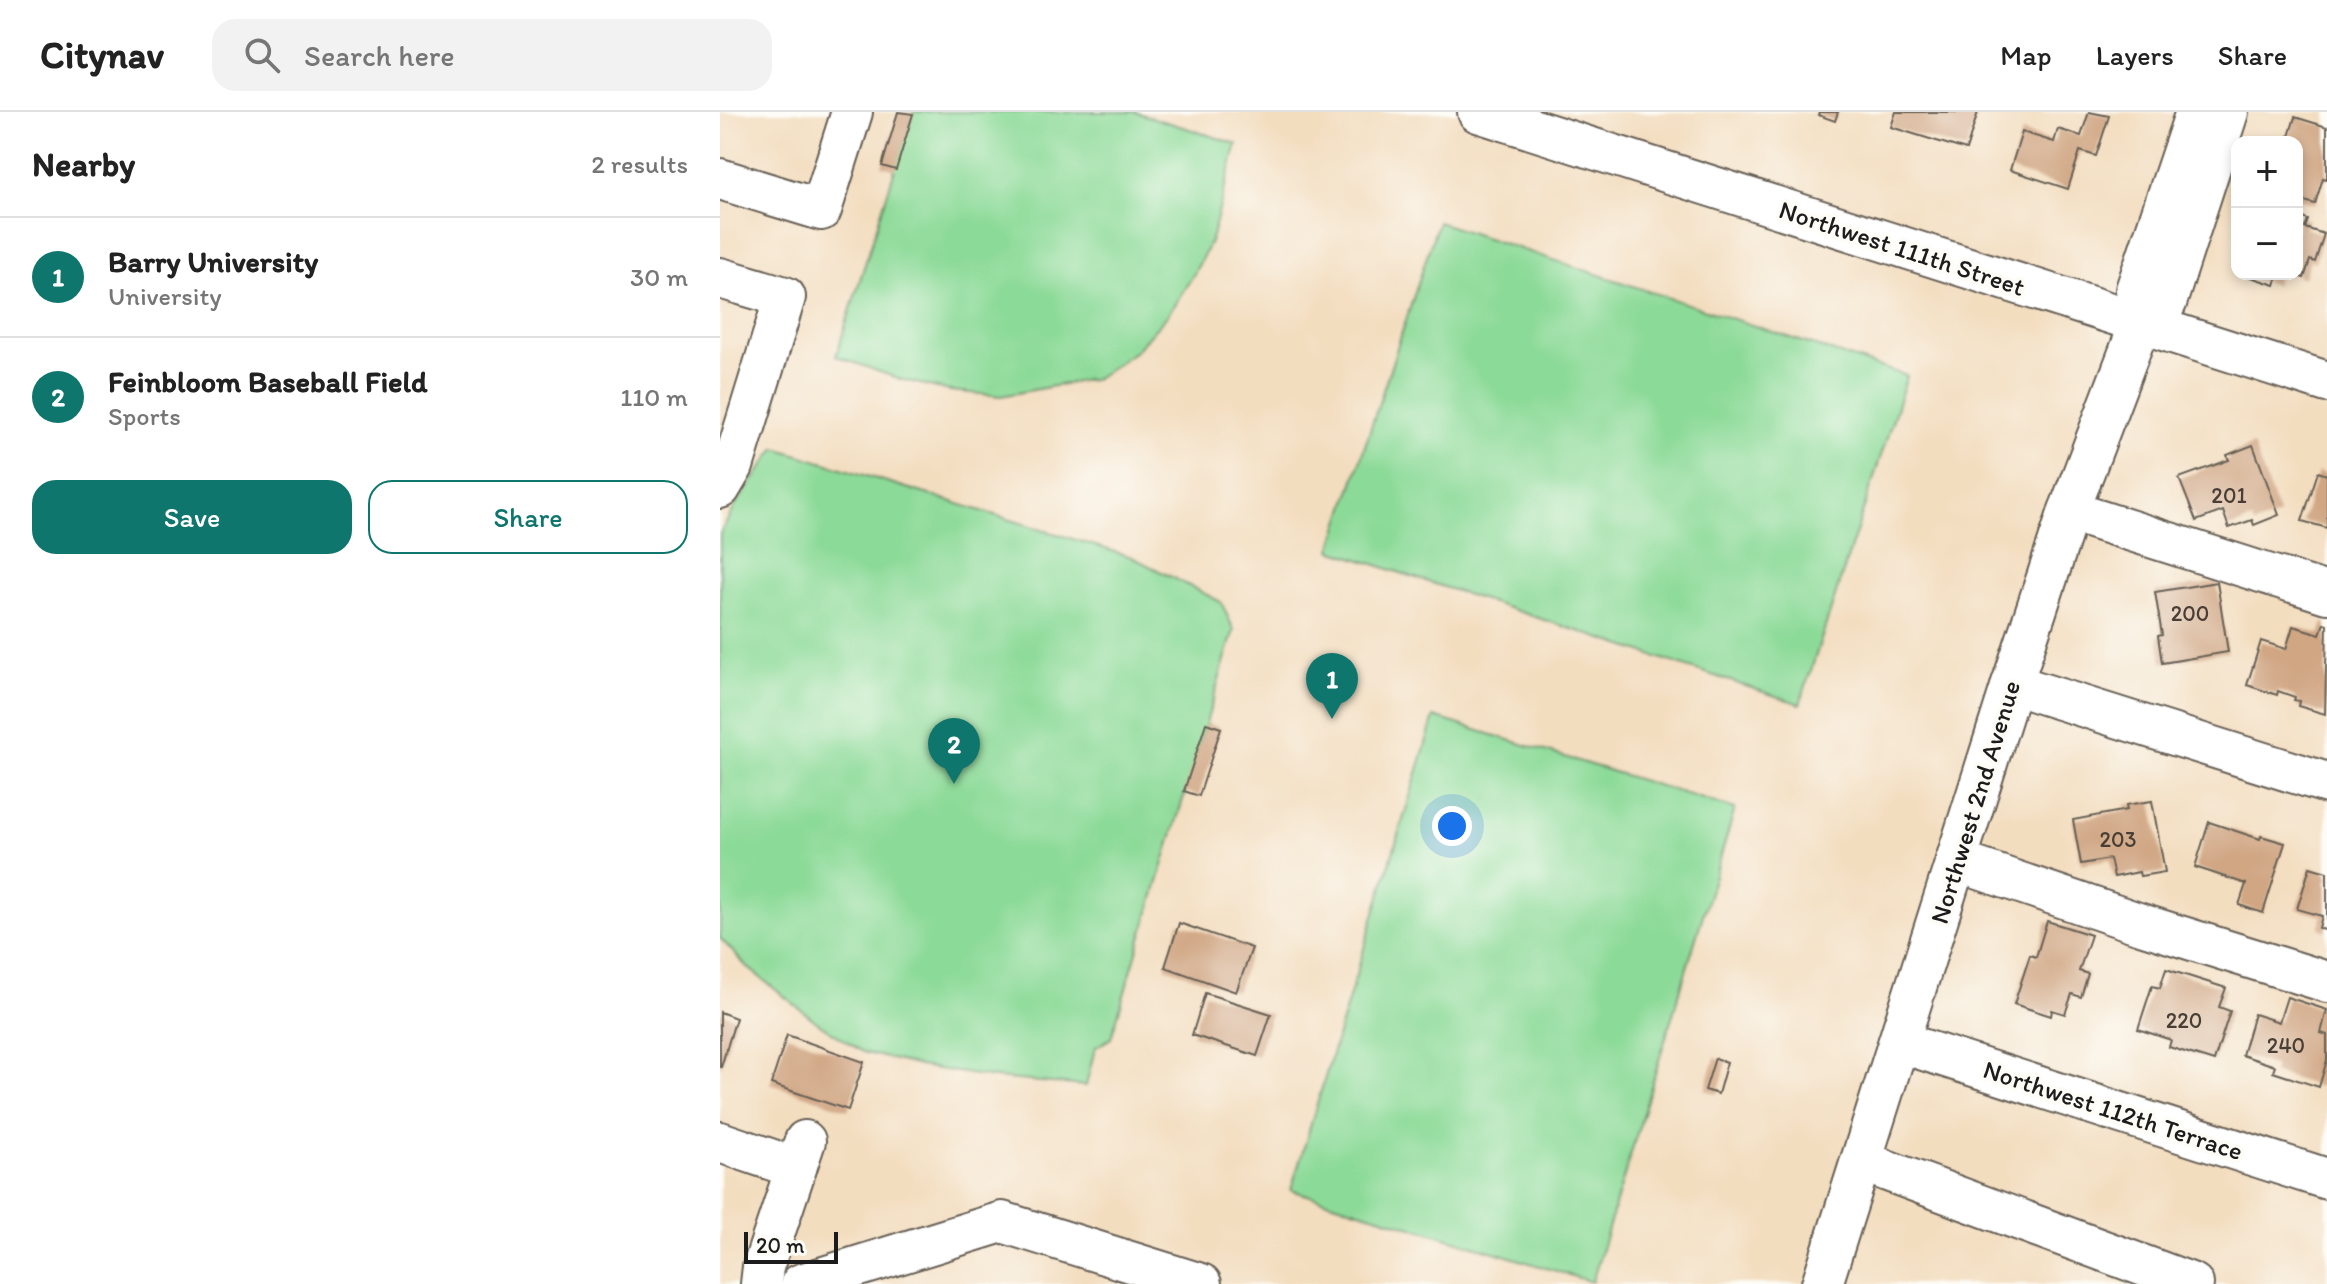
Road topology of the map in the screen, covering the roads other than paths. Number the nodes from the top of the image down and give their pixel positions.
1 (852, 112) edge
2 (1478, 112) edge
3 (2196, 112) edge
4 (2228, 112) edge
5 (720, 179) edge
6 (720, 278) edge
7 (2140, 324) junction
8 (2327, 382) edge
9 (726, 477) edge
10 (2069, 511) junction
11 (2327, 593) edge
12 (2012, 684) junction
13 (2327, 783) edge
14 (1956, 861) junction
15 (2327, 982) edge
16 (1899, 1042) junction
17 (720, 1142) edge
18 (1861, 1161) junction
19 (2327, 1179) edge
20 (761, 1284) edge
21 (801, 1284) edge
22 (1201, 1284) edge
23 (1822, 1284) edge
24 (2193, 1284) edge

1 - 5 street
2 - 7 street, Northwest 111th Street
3 - 7 street, Northwest 2nd Avenue
4 - 7 street, Northwest 2nd Avenue
6 - 9 street
7 - 8 street, Northwest 111th Street
7 - 10 street, Northwest 2nd Avenue
10 - 11 street
10 - 12 street, Northwest 2nd Avenue
12 - 13 street
12 - 14 street, Northwest 2nd Avenue
14 - 15 street
14 - 16 street, Northwest 2nd Avenue
16 - 18 street, Northwest 2nd Avenue
16 - 19 street, Northwest 112th Terrace
17 - 20 street
18 - 23 street, Northwest 2nd Avenue
18 - 24 street
21 - 22 street

